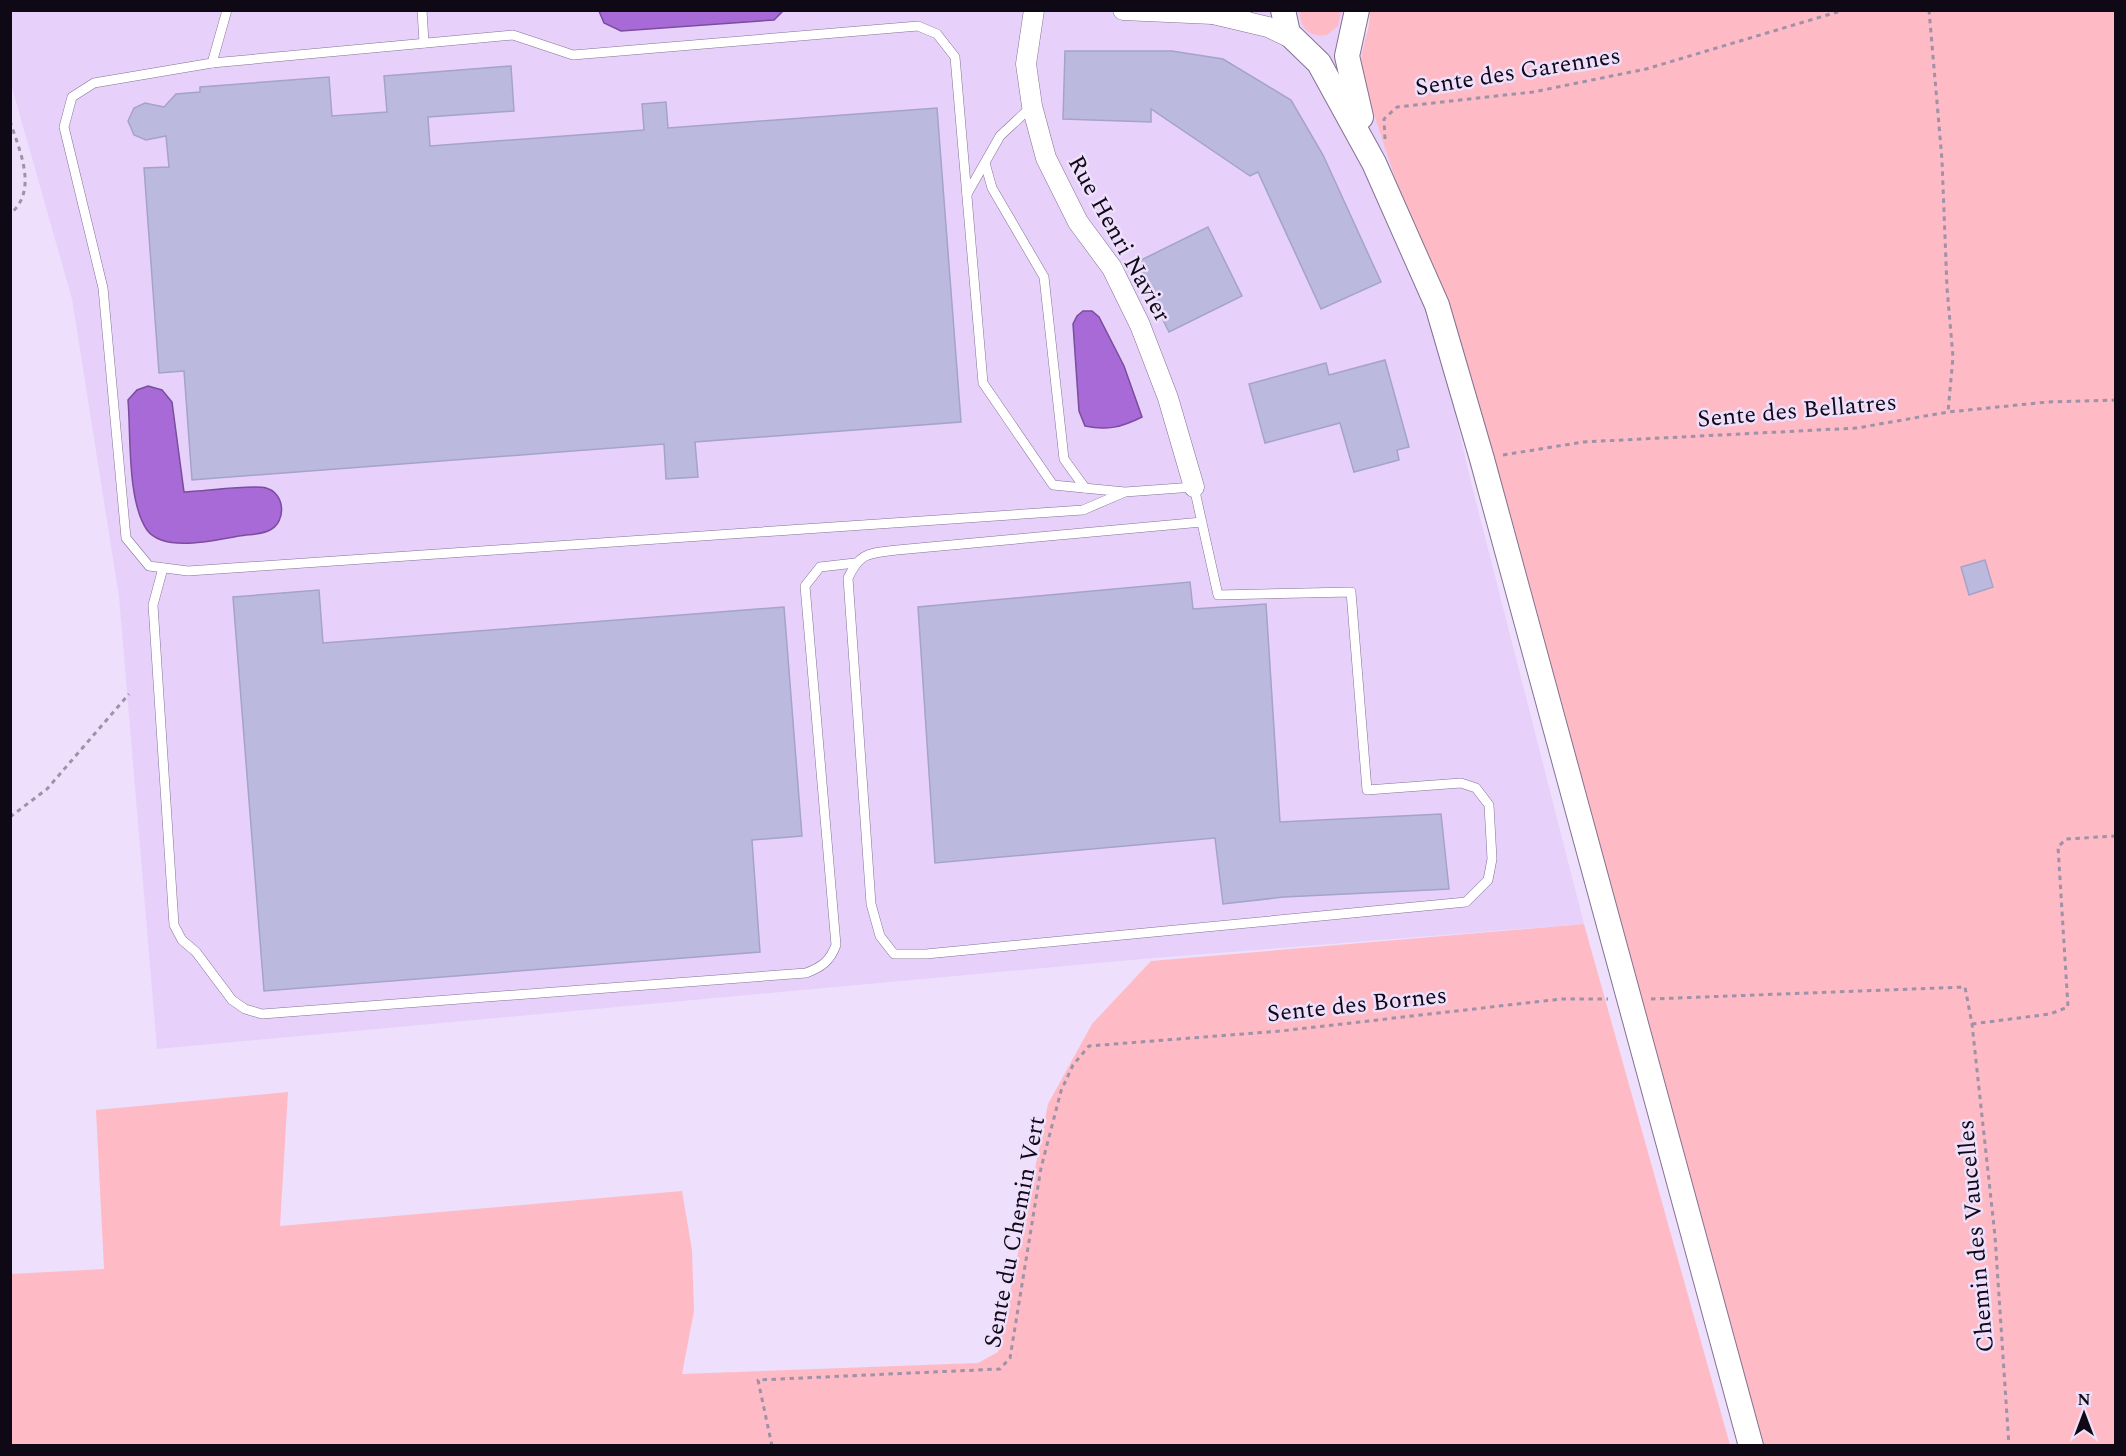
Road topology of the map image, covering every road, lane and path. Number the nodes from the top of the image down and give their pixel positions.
1 (227, 10) edge
2 (422, 10) edge
3 (1034, 10) edge
4 (1123, 10) edge
5 (1241, 10) edge
6 (1283, 10) edge
7 (1357, 10) edge
8 (1844, 10) edge
9 (1929, 10) edge
10 (1213, 14) junction
11 (1350, 37) junction
12 (424, 43) junction
13 (1298, 44) junction
14 (212, 63) junction
15 (1032, 106) junction
16 (10, 121) edge
17 (985, 163) junction
18 (1374, 163) junction
19 (967, 194) junction
20 (10, 214) edge
21 (2115, 400) edge
22 (1948, 412) junction
23 (1482, 459) junction
24 (1194, 487) junction
25 (1085, 488) junction
26 (1125, 492) junction
27 (1202, 522) junction
28 (855, 563) junction
29 (163, 568) junction
30 (129, 694) dead end
31 (10, 817) edge
32 (2115, 836) edge
33 (1629, 1000) junction
34 (1972, 1024) junction
35 (1089, 1046) joint
36 (772, 1446) edge
37 (1751, 1446) edge
38 (2009, 1446) edge

1 - 14 lane
2 - 12 lane
3 - 15 street, Rue Henri Navier
4 - 10 street
5 - 10 street
6 - 13 street
7 - 11 street
8 - 18 path, Sente des Garennes
9 - 22 path
10 - 13 street
11 - 13 street
11 - 18 street
12 - 14 lane
12 - 19 lane
13 - 18 street
14 - 29 lane
15 - 17 lane
15 - 24 street, Rue Henri Navier
16 - 20 path
17 - 19 lane
17 - 25 lane
18 - 23 street
19 - 25 lane
21 - 22 path, Sente des Bellatres
22 - 23 path, Sente des Bellatres
23 - 33 street
24 - 26 lane
24 - 27 lane
25 - 26 lane
26 - 29 lane
27 - 28 lane
27 - 28 lane
28 - 29 lane
30 - 31 path
32 - 34 path
33 - 34 path, Sente des Bornes
33 - 35 path, Sente des Bornes
33 - 37 street
34 - 38 path, Chemin des Vaucelles
35 - 36 path, Sente du Chemin Vert

